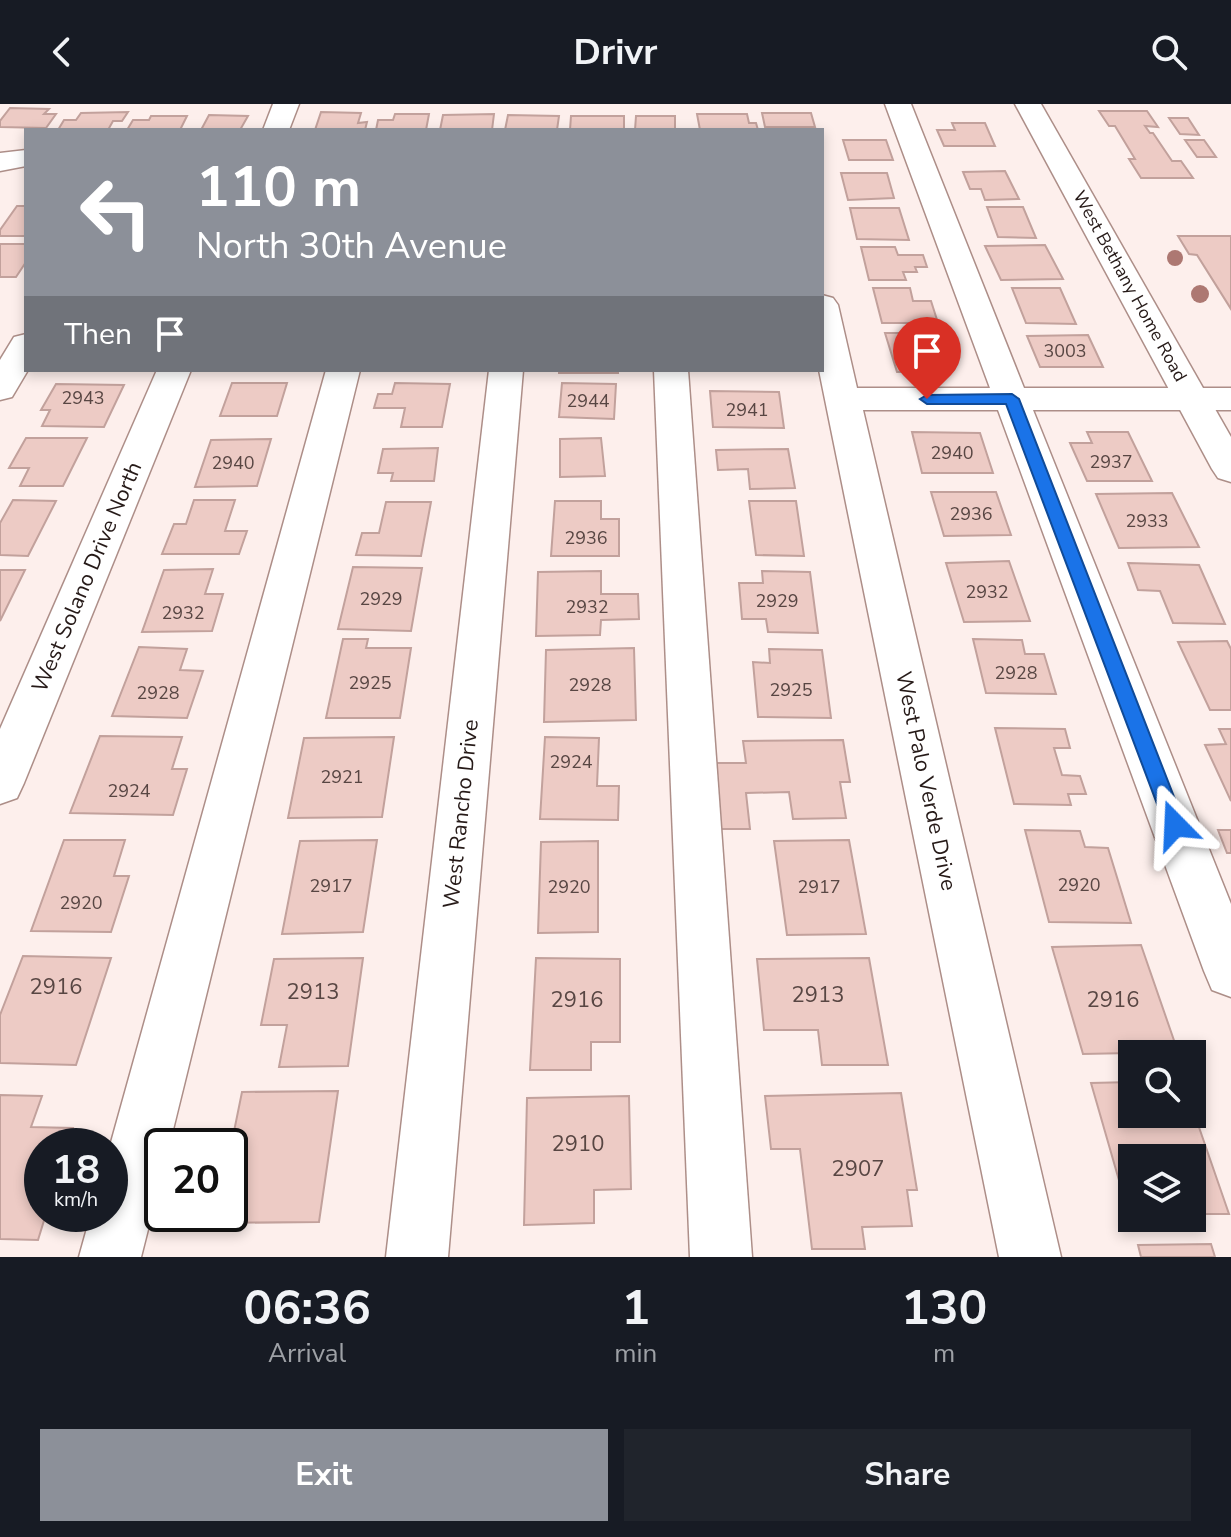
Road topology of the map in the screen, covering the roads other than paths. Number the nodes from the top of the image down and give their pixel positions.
1 (286, 104) edge
2 (898, 104) edge
3 (1028, 104) edge
4 (277, 128) edge
5 (824, 314) edge
6 (24, 347) edge
7 (173, 372) edge
8 (342, 372) edge
9 (506, 372) edge
10 (671, 372) edge
11 (0, 389) edge
12 (842, 399) junction
13 (1012, 399) junction
14 (1193, 399) junction
15 (1231, 399) edge
16 (1231, 469) edge
17 (0, 783) edge
18 (1231, 971) edge
19 (110, 1257) edge
20 (417, 1257) edge
21 (721, 1257) edge
22 (1030, 1257) edge

1 - 4 street
2 - 13 street
3 - 14 street, West Bethany Home Road
5 - 12 street, West Palo Verde Drive
6 - 11 street
7 - 17 street, West Solano Drive North
8 - 19 street
9 - 20 street, West Rancho Drive
10 - 21 street
12 - 13 street
12 - 22 street, West Palo Verde Drive
13 - 14 street
13 - 18 street
14 - 15 street
14 - 16 street, West Bethany Home Road

